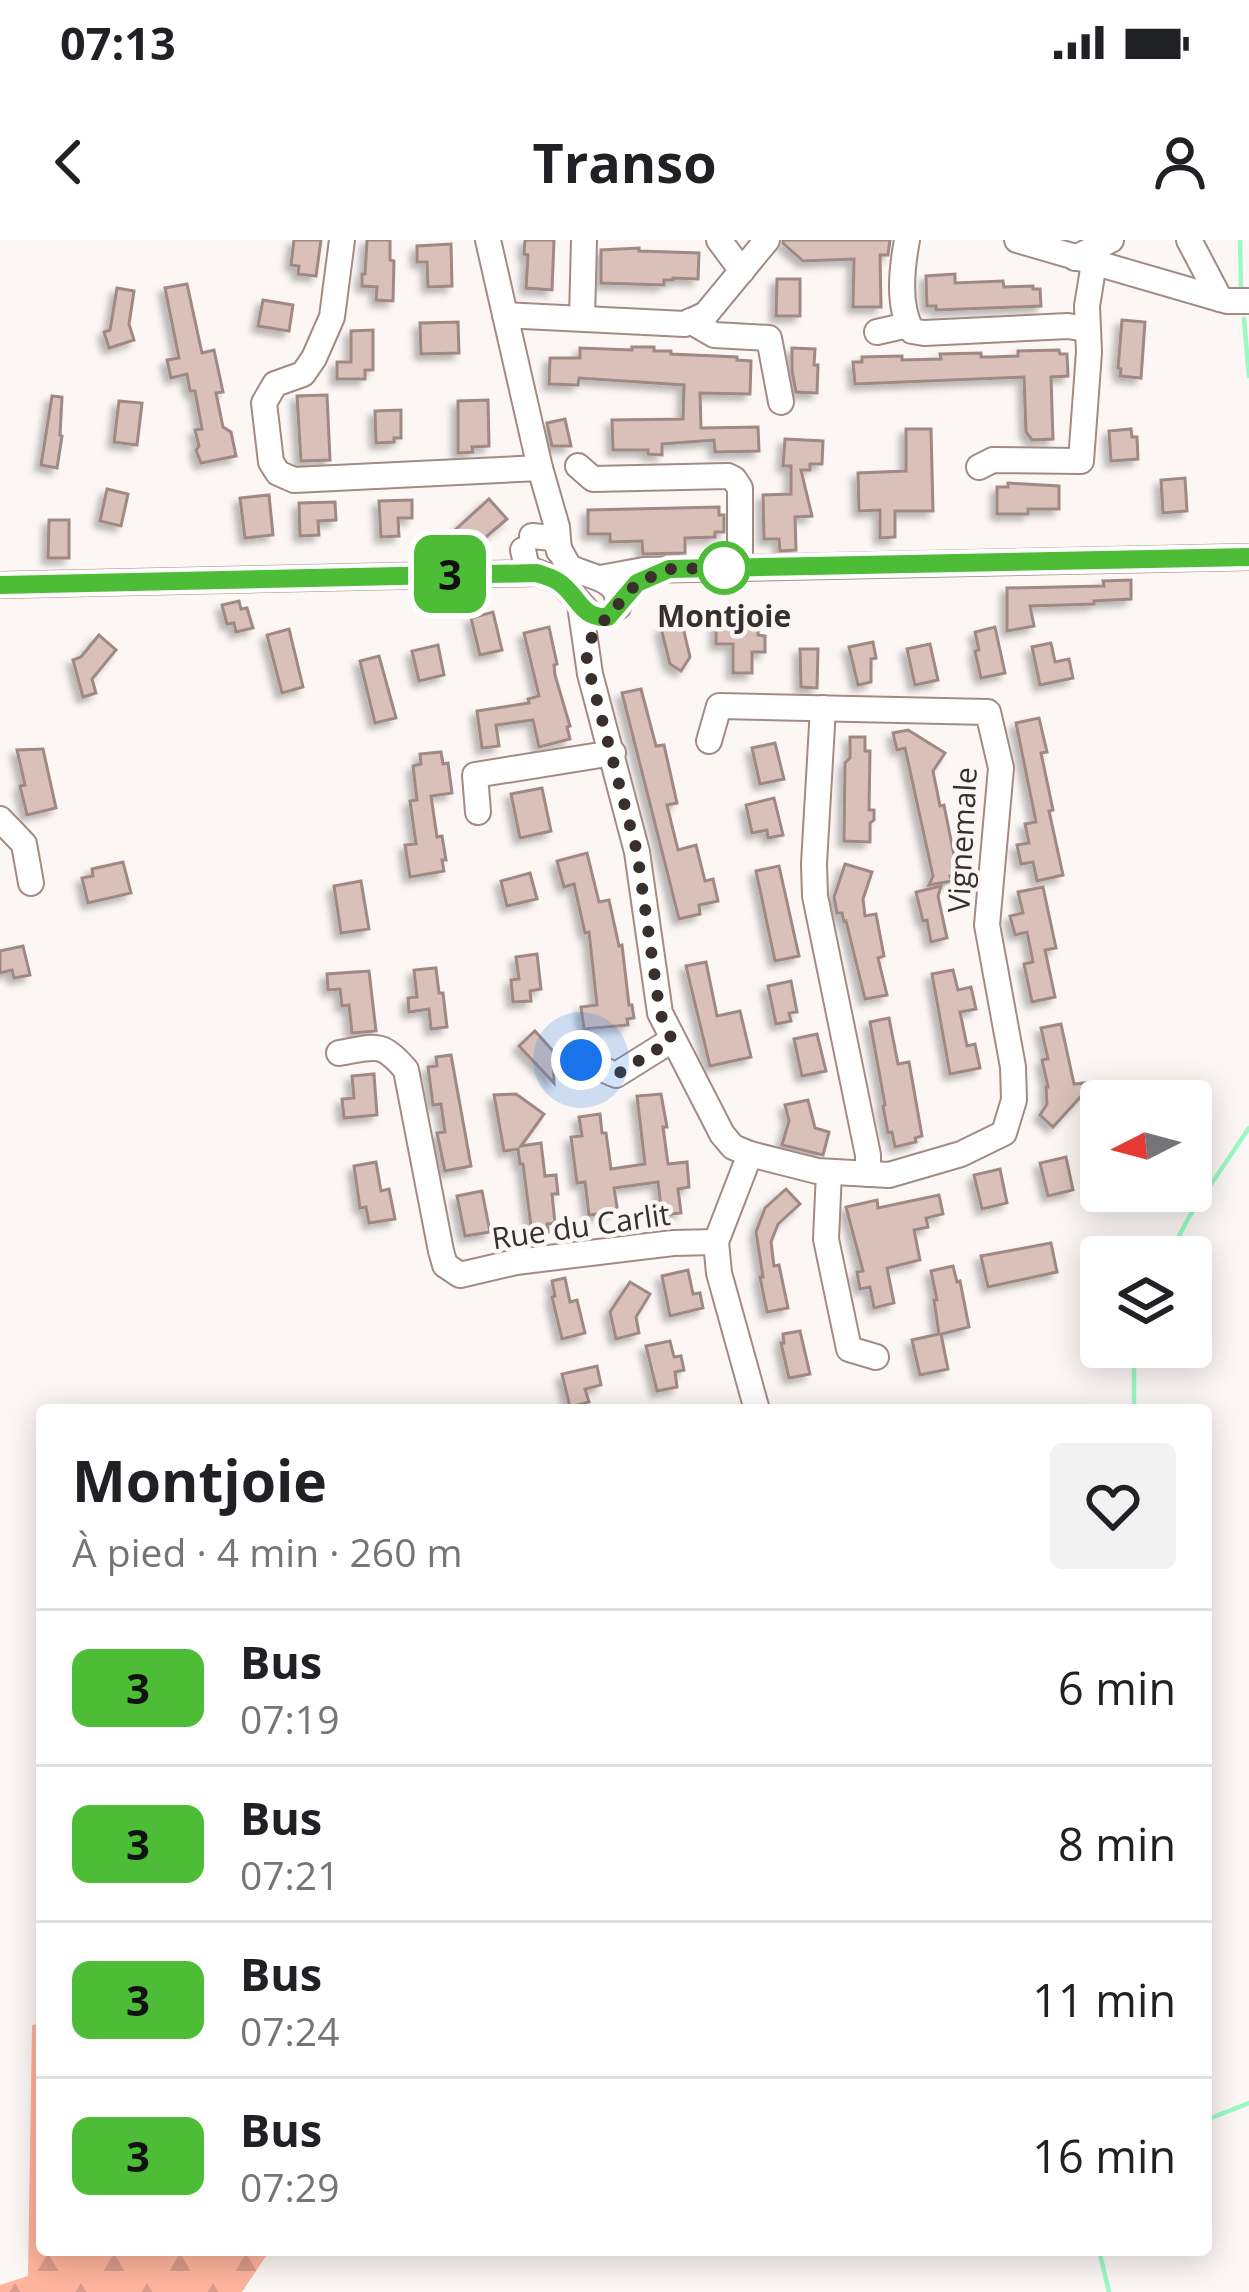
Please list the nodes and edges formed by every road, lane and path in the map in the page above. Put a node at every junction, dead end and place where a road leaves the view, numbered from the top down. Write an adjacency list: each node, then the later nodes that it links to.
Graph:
1 (342, 240): 23 (street)
2 (488, 240): 14 (street)
3 (584, 240): 15 (street)
4 (719, 240): 11 (street)
5 (767, 240): 11 (street)
6 (907, 240): 17 (street)
7 (1016, 240): 10 (street)
8 (1111, 240): 10 (street)
9 (1189, 240): 12 (street)
10 (1085, 261): 12 (street); 18 (street)
11 (742, 271): 16 (street)
12 (1220, 299): 13 (street)
13 (1249, 301)
14 (505, 314): 15 (street); 23 (street)
15 (581, 318): 16 (street)
16 (690, 321): 20 (street)
17 (908, 325): 18 (street); 19 (street)
18 (1086, 329): 22 (street)
19 (877, 332)
20 (781, 402)
21 (578, 466): 28 (street)
22 (980, 467)
23 (540, 468): 24 (street)
24 (548, 498): 25 (street); 26 (street)
25 (527, 543): 26 (street); 30 (street); 31 (street)
26 (559, 551): 32 (street)
27 (1249, 557): 28 (street)
28 (740, 568): 29 (street)
29 (669, 569): 32 (street); 35 (street)
30 (537, 573): 31 (street); 34 (street)
31 (484, 574): 33 (street)
32 (600, 578): 35 (street)
33 (0, 585)
34 (580, 605): 35 (street); 36 (street)
35 (613, 612): 36 (street)
36 (587, 646): 39 (street)
37 (823, 709): 38 (street, Vignemale); 48 (street); 48 (street, Vignemale)
38 (710, 741)
39 (613, 753): 40 (street); 43 (street)
40 (478, 812)
41 (0, 819): 42 (street)
42 (31, 883)
43 (672, 1040): 45 (street); 46 (street)
44 (338, 1053): 49 (street, Rue du Carlit)
45 (581, 1060)
46 (750, 1154): 47 (street, Vignemale); 49 (street)
47 (830, 1172): 48 (street, Vignemale); 50 (street)
48 (868, 1174)
49 (716, 1242): 51 (street)
50 (876, 1358)
51 (755, 1404)

